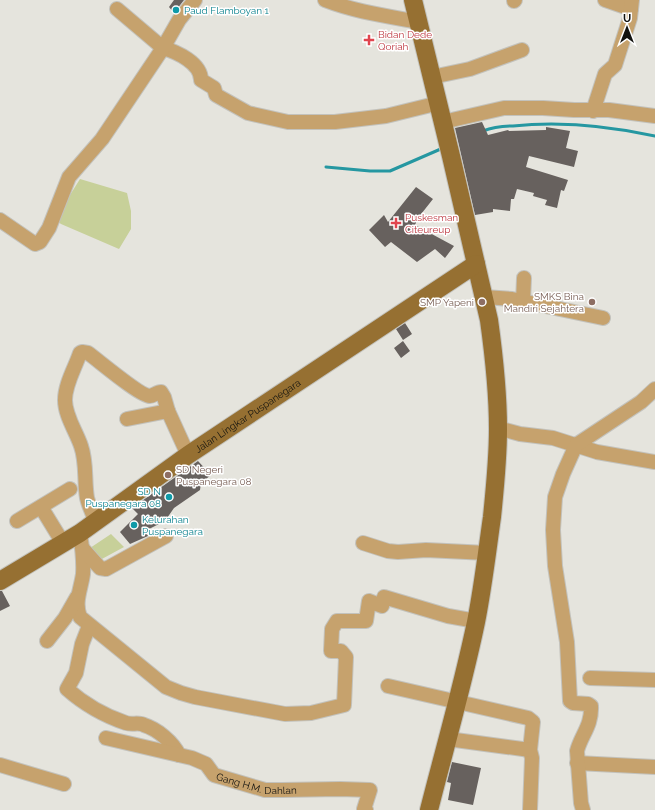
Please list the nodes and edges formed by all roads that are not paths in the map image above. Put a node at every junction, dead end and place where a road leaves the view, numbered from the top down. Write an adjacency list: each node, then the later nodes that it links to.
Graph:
1 (195, 0): 8 (street)
2 (325, 0): 7 (street)
3 (413, 0): 7 (main road)
4 (605, 0): 5 (street)
5 (632, 5): 12 (street)
6 (117, 9): 8 (street)
7 (419, 22): 10 (main road)
8 (163, 48): 11 (street); 15 (street)
9 (522, 50): 10 (street)
10 (432, 77): 11 (main road)
11 (439, 103): 14 (main road)
12 (593, 111): 13 (street); 14 (street)
13 (655, 116)
14 (444, 126): 16 (main road)
15 (0, 220)
16 (476, 264): 18 (main road); 26 (main road, Jalan Lingkar Puspanegara)
17 (524, 278): 19 (street)
18 (484, 297): 19 (street); 24 (main road)
19 (523, 302): 20 (street)
20 (603, 318)
21 (655, 389): 25 (street)
22 (168, 411): 23 (street); 26 (street); 31 (street)
23 (126, 419)
24 (498, 428): 25 (street); 36 (main road)
25 (576, 445): 27 (street); 50 (street)
26 (188, 455): 31 (main road, Jalan Lingkar Puspanegara)
27 (655, 462)
28 (70, 489): 29 (street)
29 (41, 507): 30 (street); 34 (street)
30 (17, 521)
31 (96, 521): 33 (main road, Jalan Lingkar Puspanegara)
32 (166, 536): 33 (street)
33 (81, 541): 34 (main road, Jalan Lingkar Puspanegara); 38 (street)
34 (63, 543): 37 (main road, Jalan Lingkar Puspanegara)
35 (363, 543): 36 (street)
36 (487, 553): 39 (main road)
37 (0, 581)
38 (78, 594): 40 (street); 41 (street)
39 (476, 621): 40 (street); 45 (main road)
40 (89, 626): 49 (street)
41 (47, 640)
42 (590, 678): 43 (street)
43 (655, 680)
44 (388, 686): 45 (street)
45 (457, 701): 47 (main road); 48 (street)
46 (106, 738): 49 (street, Gang H.M. Dahlan)
47 (448, 739): 48 (street); 55 (main road)
48 (530, 750): 56 (street)
49 (179, 754): 54 (street, Gang H.M. Dahlan)
50 (577, 763): 52 (street); 57 (street)
51 (0, 765): 53 (street)
52 (655, 767)
53 (64, 784)
54 (366, 810)
55 (429, 810)
56 (530, 810)
57 (583, 810)

